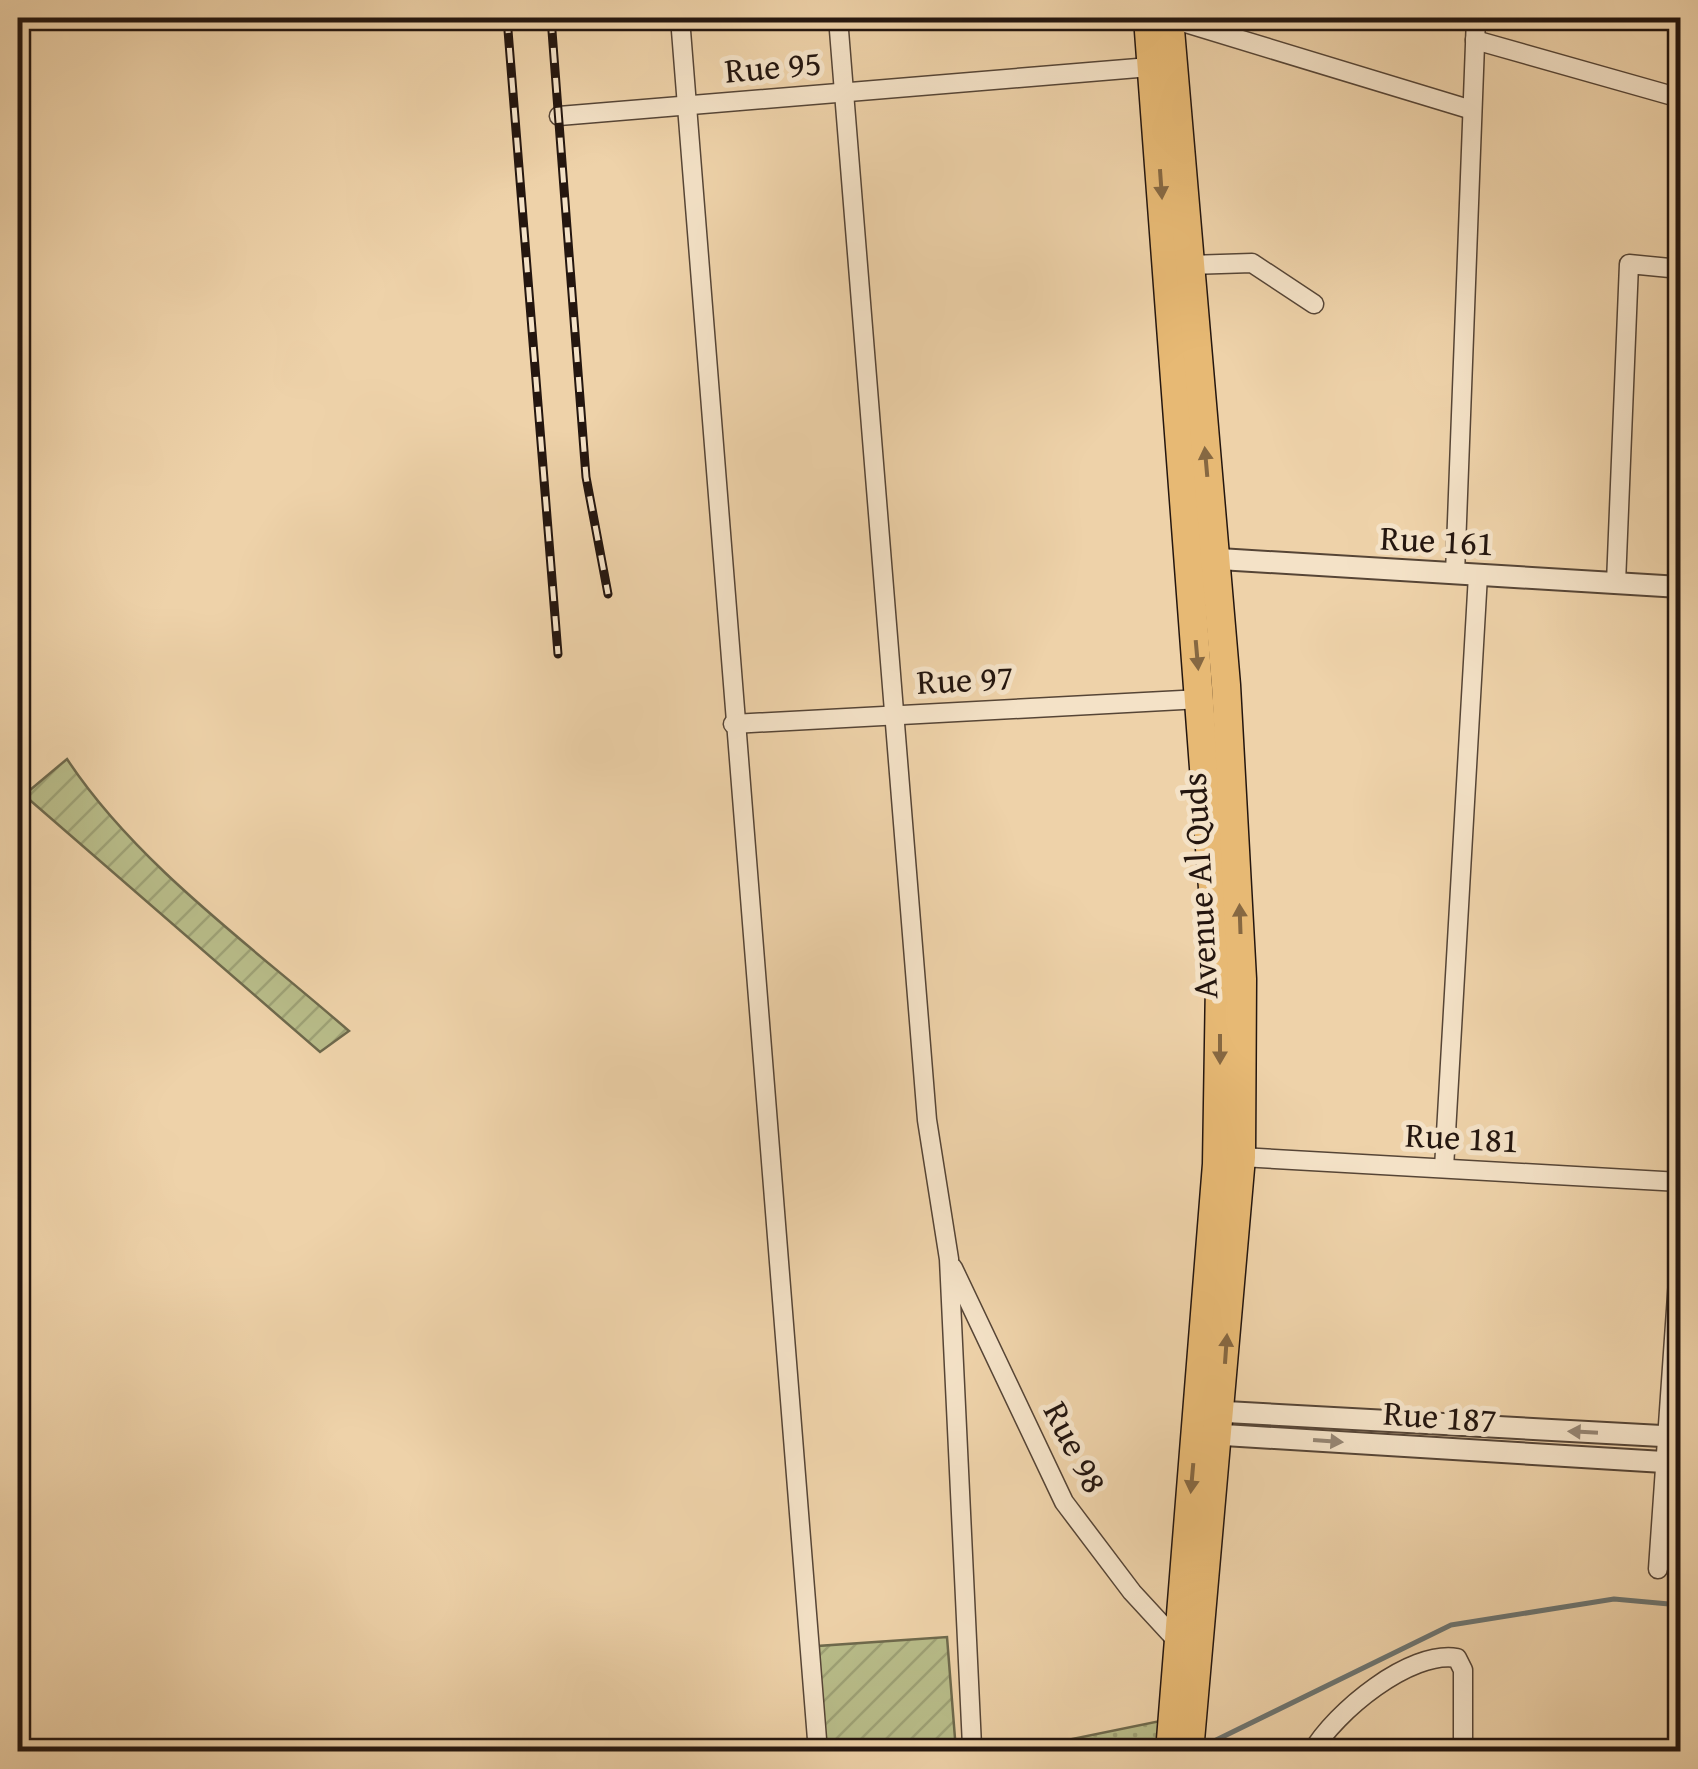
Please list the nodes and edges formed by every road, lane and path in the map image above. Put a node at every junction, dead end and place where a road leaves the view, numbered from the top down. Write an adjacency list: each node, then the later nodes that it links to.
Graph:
1 (680, 18): 10 (street)
2 (838, 18): 8 (street)
3 (1148, 18): 7 (main road, Avenue Al Quds)
4 (1169, 18): 7 (main road, Avenue Al Quds); 11 (street)
5 (1476, 18): 6 (street)
6 (1475, 40): 9 (street); 11 (street)
7 (1162, 66): 8 (street, Rue 95); 13 (main road, Avenue Al Quds); 16 (main road, Avenue Al Quds, one-way to 16)
8 (844, 92): 10 (street, Rue 95); 22 (street)
9 (1680, 98)
10 (686, 106): 12 (street, Rue 95); 23 (street)
11 (1472, 110): 17 (street)
12 (559, 116)
13 (1190, 265): 15 (street); 16 (main road, Avenue Al Quds, one-way to 13)
14 (1680, 270): 19 (street)
15 (1314, 304)
16 (1202, 558): 17 (street, Rue 161); 21 (main road, Avenue Al Quds, one-way to 21); 24 (main road, Avenue Al Quds, one-way to 16)
17 (1455, 574): 18 (street, Rue 161)
18 (1478, 575): 19 (street, Rue 161); 25 (street)
19 (1616, 583): 20 (street, Rue 161)
20 (1680, 587)
21 (1201, 699): 22 (street, Rue 97); 29 (main road, Avenue Al Quds, one-way to 29)
22 (897, 715): 23 (street, Rue 97); 28 (street)
23 (733, 724): 36 (street)
24 (1240, 1157): 25 (street, Rue 181); 29 (main road, Avenue Al Quds, one-way to 24)
25 (1444, 1168): 26 (street, Rue 181)
26 (1680, 1182)
27 (1680, 1252): 30 (street)
28 (948, 1259): 33 (street, Rue 98); 35 (street)
29 (1208, 1422): 30 (street, Rue 187, one-way to 29); 31 (street, Rue 187, one-way to 31); 33 (main road, Avenue Al Quds, one-way to 33); 34 (main road, Avenue Al Quds)
30 (1674, 1437): 31 (street)
31 (1673, 1463): 32 (street)
32 (1658, 1569)
33 (1179, 1643): 34 (main road, Avenue Al Quds)
34 (1181, 1739)
35 (972, 1746)
36 (818, 1752)
37 (1312, 1752): 38 (street)
38 (1463, 1752)

